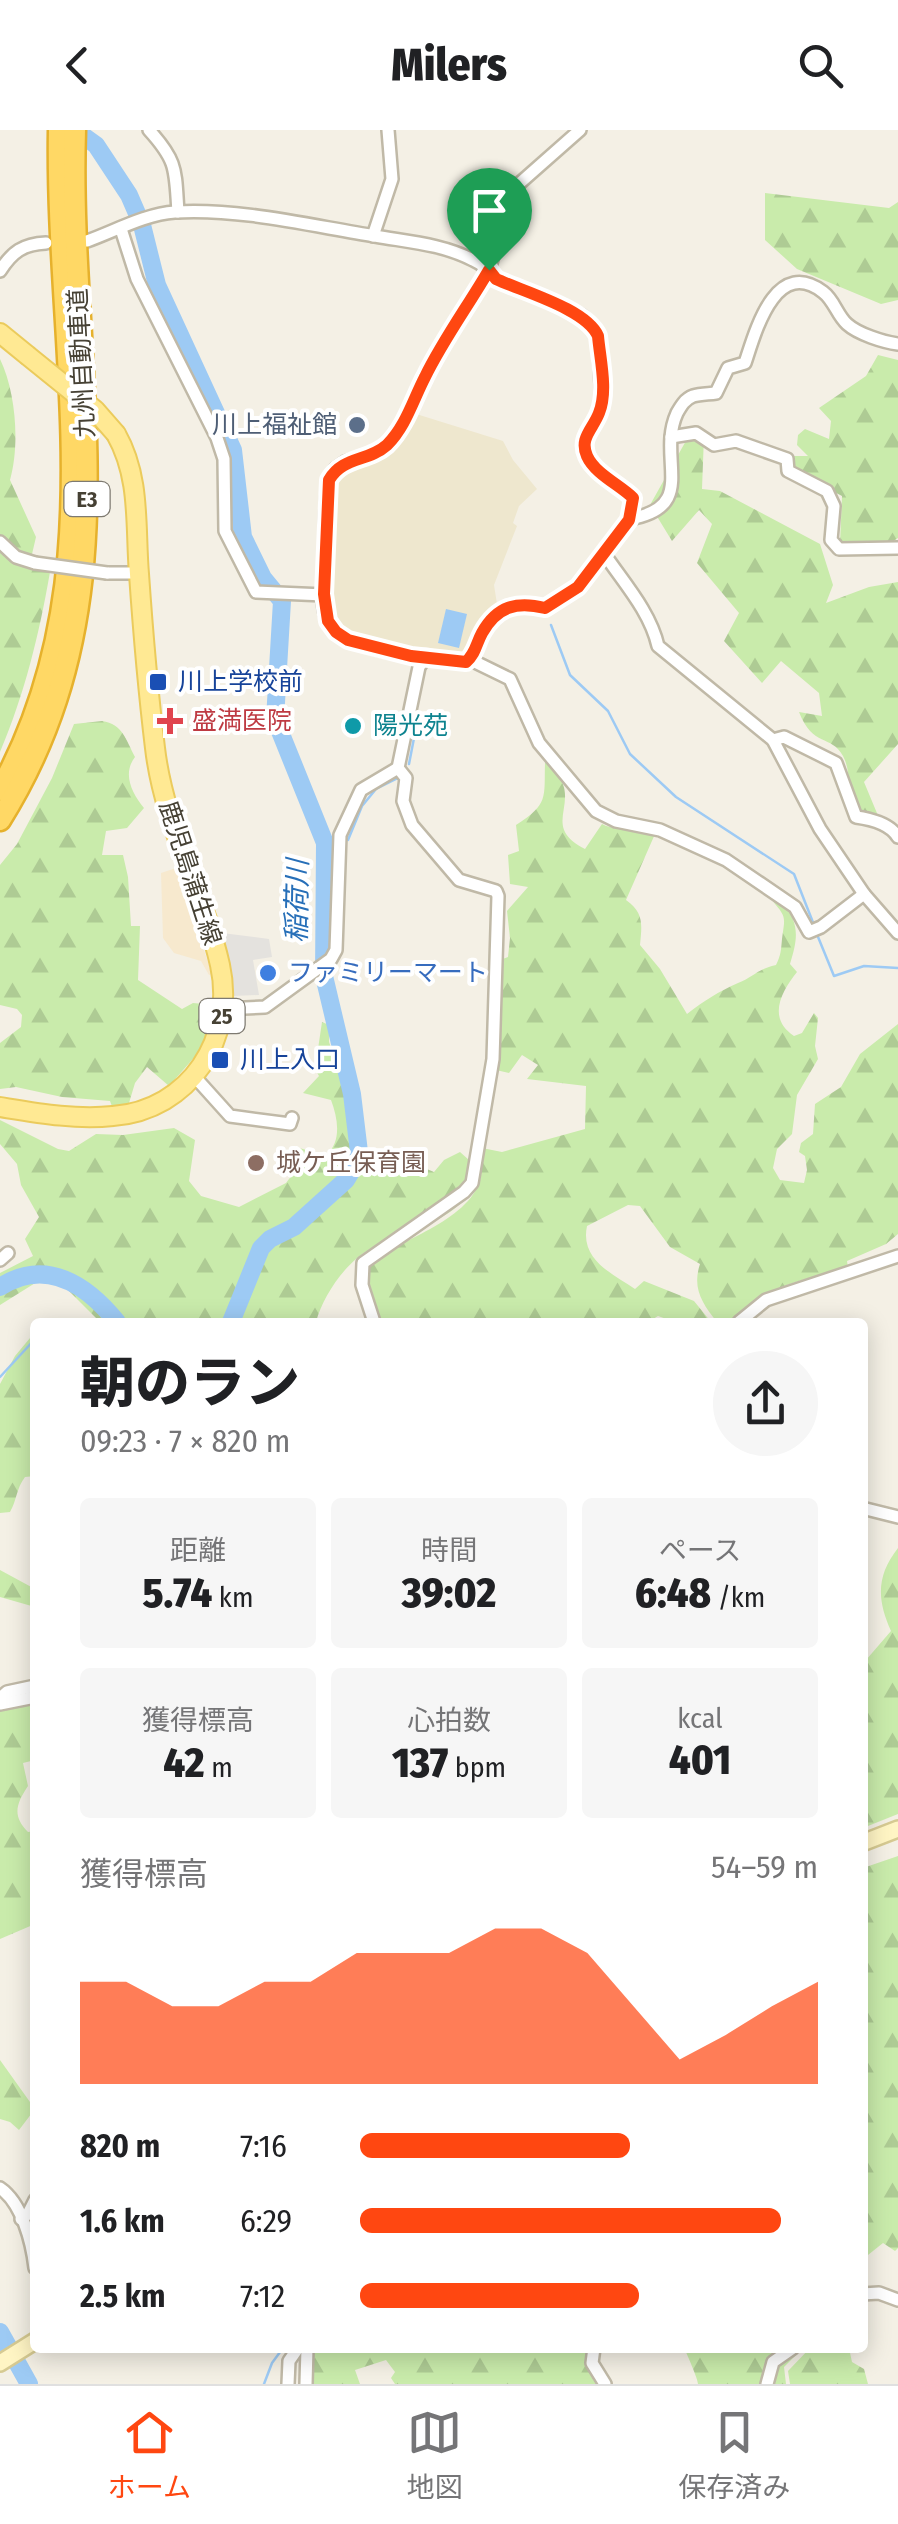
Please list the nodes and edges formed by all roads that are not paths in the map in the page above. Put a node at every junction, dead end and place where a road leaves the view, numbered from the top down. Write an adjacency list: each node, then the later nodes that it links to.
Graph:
1 (76, 130): 5 (highway, 九州自動車道 / E3)
2 (149, 130): 6 (street)
3 (388, 130): 8 (street)
4 (580, 130): 11 (street)
5 (64, 147): 26 (highway, 九州自動車道 / E3); 27 (highway, 九州自動車道 / E3)
6 (178, 212): 7 (street); 8 (street)
7 (126, 227): 9 (street); 21 (street)
8 (372, 236): 11 (street)
9 (87, 241)
10 (46, 243): 12 (street)
11 (489, 270): 16 (street); 21 (street)
12 (0, 271)
13 (0, 333): 20 (main road, 鹿児島蒲生線 / 25, bridge)
14 (898, 344): 15 (street)
15 (672, 437): 16 (street); 18 (street)
16 (629, 520): 19 (street)
17 (0, 542): 20 (street, bridge)
18 (898, 548)
19 (603, 552): 23 (street); 24 (street)
20 (138, 573): 31 (main road, 鹿児島蒲生線 / 25)
21 (324, 594): 22 (street)
22 (425, 658): 23 (street); 25 (street)
23 (471, 660): 29 (street)
24 (773, 740): 28 (street); 29 (street)
25 (398, 768): 31 (street); 36 (street)
26 (0, 790)
27 (0, 820)
28 (898, 837)
29 (864, 894): 30 (street)
30 (898, 934)
31 (223, 1009): 32 (main road, 鹿児島蒲生線 / 25)
32 (194, 1076): 33 (main road, 鹿児島蒲生線 / 25); 34 (street)
33 (0, 1107)
34 (292, 1118)
35 (898, 1256): 37 (street)
36 (373, 1318)
37 (743, 1318)
38 (868, 1510): 39 (street)
39 (898, 1517)
40 (30, 1687): 42 (street)
41 (30, 1698): 42 (street)
42 (0, 1701)
43 (898, 1829): 44 (main road)
44 (868, 1841)
45 (2, 2191): 47 (street)
46 (30, 2210): 47 (street)
47 (22, 2219): 48 (street)
48 (30, 2249)
49 (868, 2294): 50 (street)
50 (898, 2300)
51 (30, 2343): 56 (main road)
52 (295, 2353): 57 (street)
53 (307, 2353): 58 (street)
54 (593, 2353): 59 (street)
55 (786, 2353): 60 (street)
56 (0, 2363)
57 (288, 2384)
58 (306, 2384)
59 (605, 2384)
60 (767, 2384)

